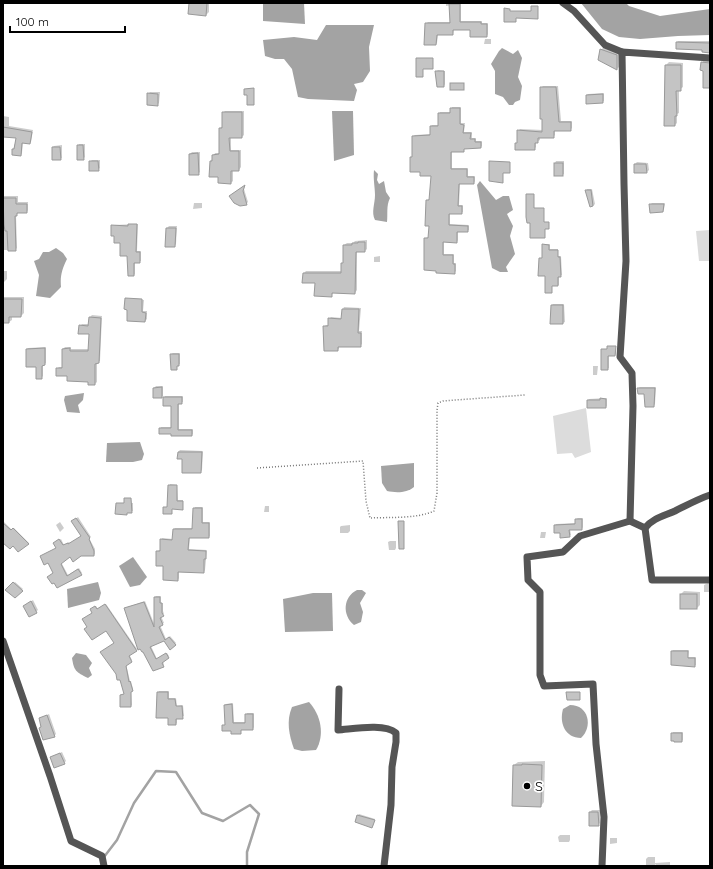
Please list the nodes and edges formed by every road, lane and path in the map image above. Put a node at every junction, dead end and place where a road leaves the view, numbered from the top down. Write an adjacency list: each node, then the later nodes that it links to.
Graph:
1 (563, 3): 2 (street)
2 (622, 52): 3 (street); 7 (street)
3 (710, 58)
4 (525, 395): 5 (path)
5 (257, 468)
6 (710, 495): 8 (street)
7 (630, 521): 8 (street); 14 (street)
8 (646, 528): 9 (street)
9 (710, 580)
10 (3, 641): 12 (street)
11 (339, 689): 13 (street)
12 (104, 866)
13 (384, 866)
14 (602, 866)

